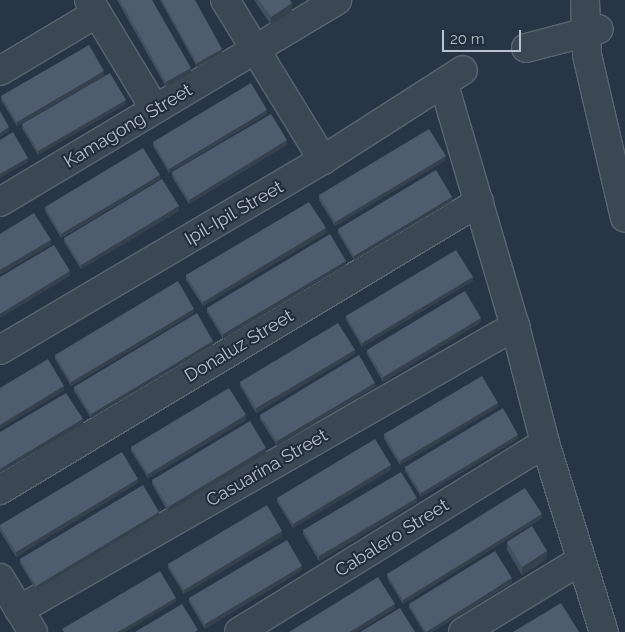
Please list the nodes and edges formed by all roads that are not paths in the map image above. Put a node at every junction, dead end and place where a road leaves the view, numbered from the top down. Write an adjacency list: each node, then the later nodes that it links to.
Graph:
1 (225, 0): 6 (street)
2 (337, 0): 6 (street, Kamagong Street)
3 (93, 6): 7 (street); 8 (street)
4 (589, 18): 5 (street); 9 (street); 13 (street)
5 (526, 48)
6 (255, 49): 8 (street, Kamagong Street); 10 (street)
7 (0, 70)
8 (155, 109): 11 (street, Kamagong Street)
9 (625, 139)
10 (323, 160): 12 (street, Ipil-Ipil Street); 15 (street, Ipil-Ipil Street)
11 (0, 202)
12 (479, 202): 14 (street); 17 (street, Donaluz Street)
13 (625, 218)
14 (515, 326): 16 (street); 20 (street, Casuarina Street)
15 (0, 350)
16 (545, 443): 18 (street); 21 (street, Cabalero Street)
17 (0, 490)
18 (580, 561): 22 (street); 23 (street)
19 (0, 578): 20 (street)
20 (26, 621)
21 (239, 632)
22 (463, 632)
23 (604, 632)

